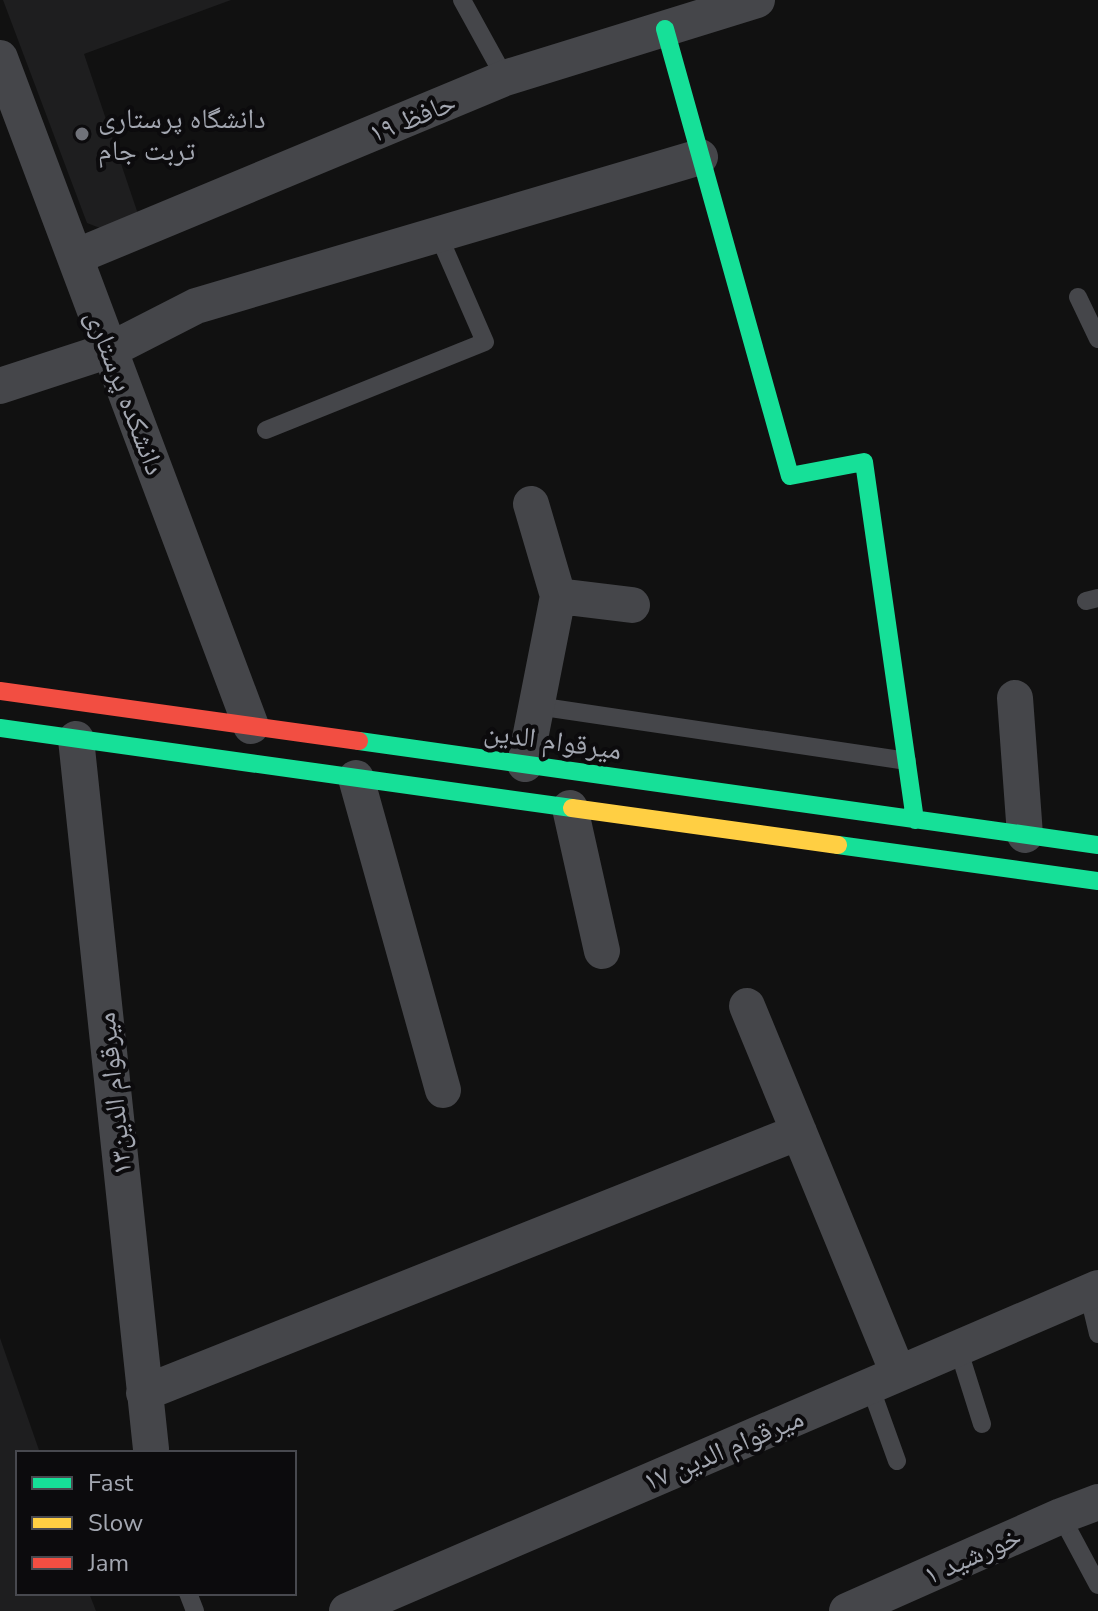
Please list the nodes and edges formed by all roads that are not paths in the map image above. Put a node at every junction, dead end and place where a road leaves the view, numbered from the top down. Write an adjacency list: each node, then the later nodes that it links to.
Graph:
1 (462, 0): 5 (lane)
2 (757, 0): 3 (street, حافظ ۱۹)
3 (665, 29): 5 (street, حافظ ۱۹); 6 (main road)
4 (0, 58): 8 (street, دانشکده پرستاری)
5 (505, 78): 8 (street, حافظ ۱۹)
6 (700, 157): 7 (street); 23 (main road)
7 (438, 234): 11 (street); 13 (lane)
8 (75, 257): 11 (street, دانشکده پرستاری)
9 (1078, 297): 10 (lane)
10 (1098, 339)
11 (110, 350): 12 (street); 20 (street, دانشکده پرستاری)
12 (0, 386)
13 (266, 430)
14 (531, 504): 15 (street)
15 (558, 596): 16 (street); 19 (street)
16 (632, 605)
17 (0, 691): 20 (main road, میرقوام الدین)
18 (1015, 698): 30 (street)
19 (537, 706): 23 (lane); 24 (street)
20 (251, 726): 24 (main road, میرقوام الدین)
21 (0, 728): 22 (main road)
22 (76, 739): 25 (main road); 43 (street, میرقوام الدین۱۳)
23 (907, 761): 28 (main road)
24 (525, 764): 27 (main road, میرقوام الدین)
25 (356, 778): 26 (main road); 37 (street)
26 (570, 808): 32 (main road); 35 (street)
27 (855, 811): 28 (main road, میرقوام الدین); 32 (main road)
28 (915, 820): 29 (main road, میرقوام الدین)
29 (944, 824): 30 (main road, میرقوام الدین); 33 (main road)
30 (1025, 835): 31 (main road, میرقوام الدین)
31 (1098, 845)
32 (849, 847): 33 (main road)
33 (937, 859): 34 (main road)
34 (1098, 881)
35 (602, 951)
36 (747, 1006): 38 (street)
37 (443, 1090)
38 (799, 1132): 42 (street); 43 (street)
39 (1093, 1290): 40 (lane); 41 (street, میرقوام الدین ۱۷)
40 (1098, 1334)
41 (958, 1348): 42 (street, میرقوام الدین ۱۷); 44 (lane)
42 (884, 1380): 46 (lane); 51 (street, میرقوام الدین ۱۷)
43 (144, 1393): 45 (street, میرقوام الدین۱۳)
44 (982, 1424)
45 (151, 1449)
46 (897, 1461)
47 (1098, 1502): 48 (street, خورشید ۱)
48 (1061, 1516): 49 (lane); 50 (street, خورشید ۱)
49 (1098, 1585)
50 (866, 1607)
51 (347, 1611)

